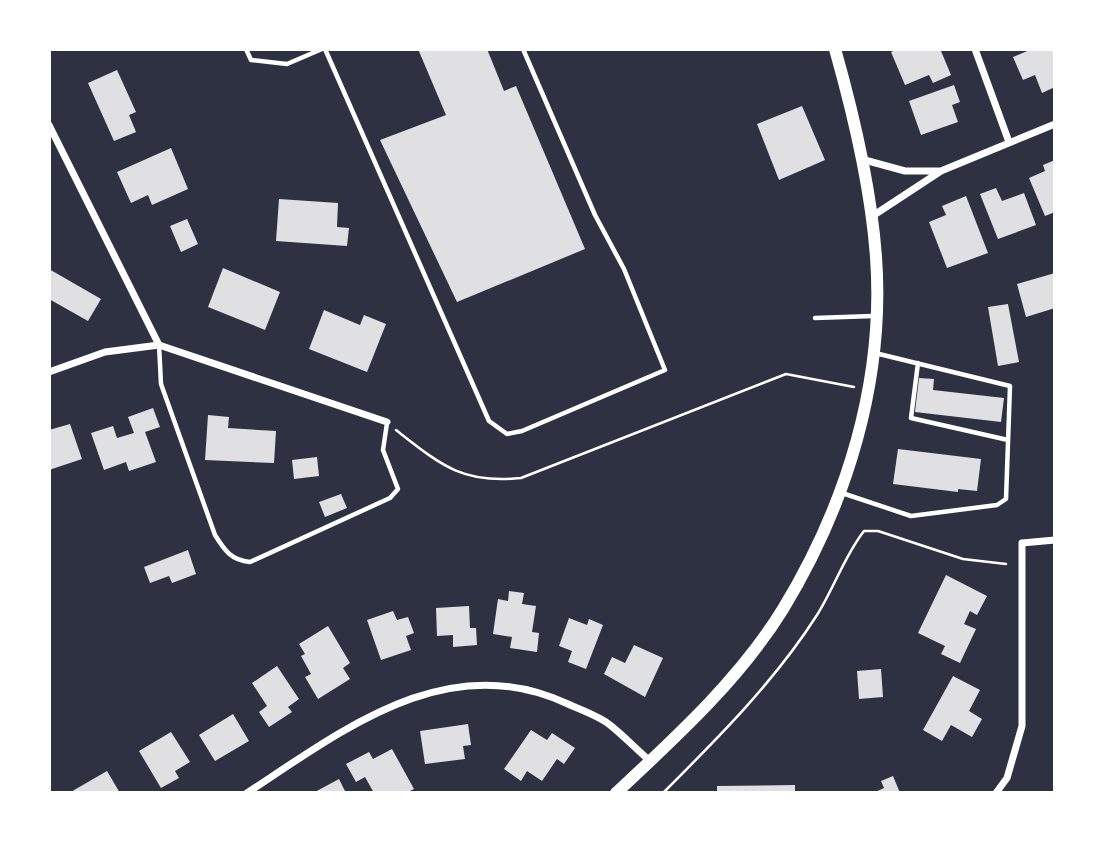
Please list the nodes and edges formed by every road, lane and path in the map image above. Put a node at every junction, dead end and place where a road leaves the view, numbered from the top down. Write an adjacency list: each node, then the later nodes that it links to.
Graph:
1 (246, 49): 2 (lane)
2 (324, 49): 3 (lane)
3 (523, 49)
4 (835, 49): 9 (main road)
5 (975, 49): 8 (street)
6 (1055, 124): 8 (street)
7 (49, 125): 14 (street)
8 (1009, 142): 10 (street)
9 (861, 159): 10 (street); 11 (main road)
10 (941, 171): 11 (street)
11 (871, 217): 12 (main road)
12 (876, 316): 13 (lane); 15 (main road)
13 (815, 318)
14 (159, 345): 17 (street); 19 (street); 19 (lane)
15 (873, 352): 16 (lane); 21 (main road)
16 (918, 363): 20 (lane); 20 (lane)
17 (49, 372)
18 (864, 389): 19 (path)
19 (387, 422)
20 (1008, 440): 21 (lane)
21 (841, 493): 24 (main road)
22 (1055, 540): 28 (street)
23 (1006, 564): 27 (path)
24 (650, 761): 25 (street); 26 (main road)
25 (247, 793)
26 (616, 793)
27 (663, 793)
28 (996, 793)

